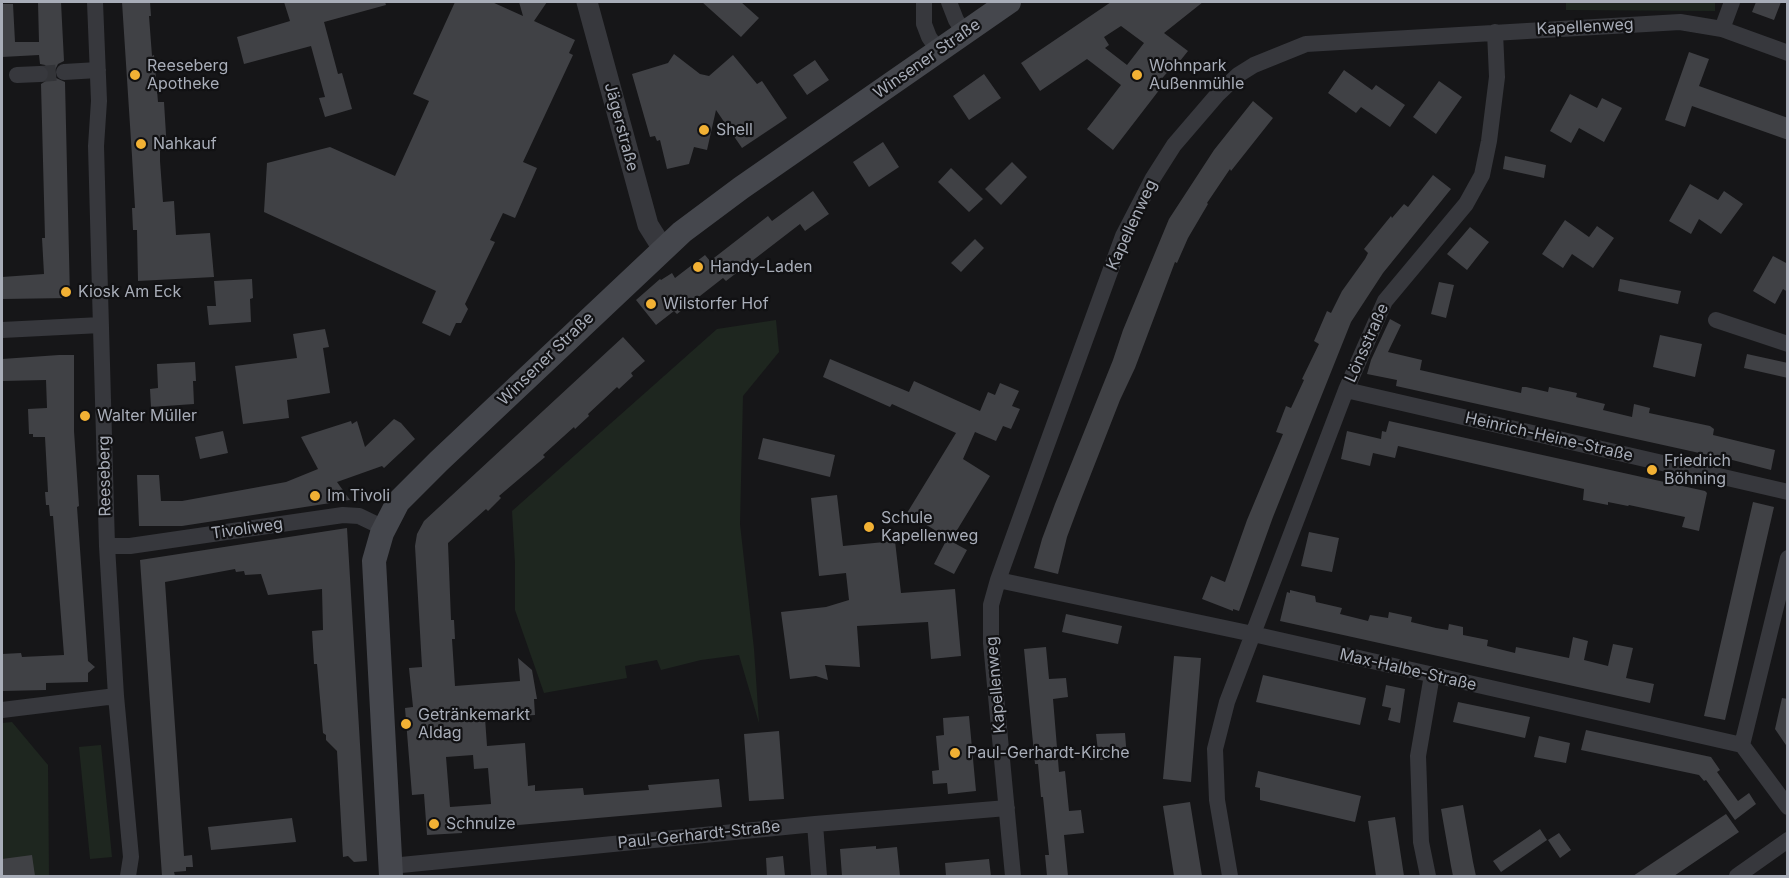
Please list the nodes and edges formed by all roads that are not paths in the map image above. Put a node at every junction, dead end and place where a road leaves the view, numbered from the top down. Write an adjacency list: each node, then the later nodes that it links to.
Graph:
1 (95, 2): 12 (street, Reeseberg)
2 (587, 2): 16 (street, Jägerstraße)
3 (924, 2): 10 (street)
4 (949, 2): 8 (street)
5 (1009, 2): 8 (main road, Winsener Straße)
6 (1732, 2): 7 (street)
7 (1722, 29): 9 (street, Kapellenweg); 11 (street, Kapellenweg)
8 (964, 32): 10 (main road, Winsener Straße)
9 (1496, 32): 21 (street, Lönsstraße); 26 (street, Kapellenweg)
10 (939, 50): 16 (main road, Winsener Straße)
11 (1788, 53)
12 (98, 70): 13 (street); 18 (street, Reeseberg)
13 (64, 72)
14 (40, 74): 15 (street)
15 (17, 75)
16 (663, 249): 23 (main road, Winsener Straße)
17 (1716, 320): 20 (street)
18 (101, 325): 19 (street); 24 (street, Reeseberg)
19 (2, 330)
20 (1788, 344)
21 (1346, 390): 22 (street, Heinrich-Heine-Straße); 27 (street, Lönsstraße)
22 (1788, 492)
23 (384, 528): 24 (street, Tivoliweg); 36 (main road, Winsener Straße)
24 (106, 546): 29 (street, Reeseberg)
25 (1788, 558): 31 (street)
26 (998, 580): 27 (street, Max-Halbe-Straße); 33 (street, Kapellenweg)
27 (1253, 634): 28 (street, Max-Halbe-Straße); 40 (street, Lönsstraße)
28 (1432, 675): 31 (street, Max-Halbe-Straße); 41 (street)
29 (116, 696): 30 (street); 37 (street, Reeseberg)
30 (2, 710)
31 (1742, 745): 32 (street)
32 (1788, 807)
33 (1007, 808): 34 (street, Paul-Gerhardt-Straße); 39 (street, Kapellenweg)
34 (814, 824): 36 (street, Paul-Gerhardt-Straße); 38 (street)
35 (1788, 840): 42 (street)
36 (391, 871)
37 (129, 876)
38 (819, 876)
39 (1013, 876)
40 (1230, 876)
41 (1428, 876)
42 (1737, 876)

